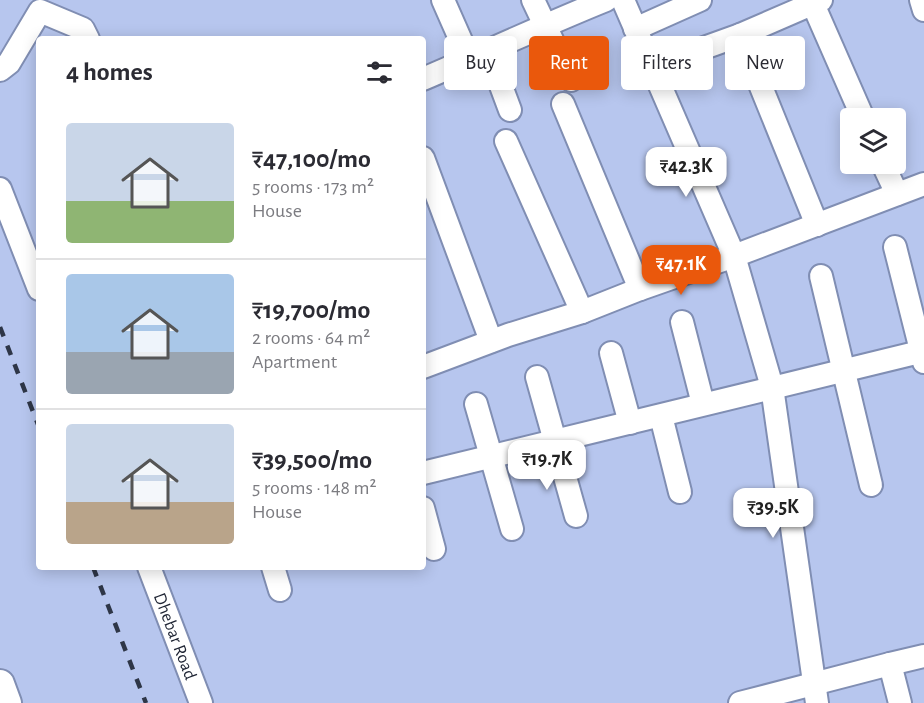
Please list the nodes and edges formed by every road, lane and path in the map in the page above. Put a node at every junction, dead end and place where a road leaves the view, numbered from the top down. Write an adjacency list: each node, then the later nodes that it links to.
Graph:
1 (443, 0): 14 (street)
2 (533, 0): 10 (street)
3 (606, 0): 10 (street)
4 (623, 0): 11 (street)
5 (700, 0): 11 (street)
6 (921, 0): 9 (street)
7 (817, 2): 12 (street); 25 (street)
8 (43, 6): 13 (street); 19 (street)
9 (924, 10)
10 (545, 25): 15 (street); 17 (street)
11 (635, 29): 16 (street)
12 (740, 35): 18 (street); 33 (street)
13 (86, 36)
14 (467, 36)
15 (550, 36)
16 (638, 36)
17 (517, 38)
18 (713, 45)
19 (0, 70)
20 (444, 70): 21 (street)
21 (426, 78)
22 (499, 90): 26 (street)
23 (661, 90): 36 (street)
24 (562, 104): 39 (street)
25 (859, 108)
26 (510, 110)
27 (506, 141): 40 (street)
28 (426, 166): 42 (street)
29 (888, 174): 32 (street)
30 (924, 184): 32 (street)
31 (0, 189): 35 (street)
32 (897, 194): 33 (street)
33 (817, 225): 36 (street)
34 (895, 247): 44 (street)
35 (33, 255): 37 (street)
36 (734, 256): 39 (street); 48 (street)
37 (36, 272)
38 (821, 276): 46 (street)
39 (640, 289): 40 (street)
40 (582, 312): 42 (street)
41 (682, 322): 50 (street)
42 (491, 341): 45 (street)
43 (611, 353): 52 (street)
44 (923, 355): 46 (street)
45 (426, 366)
46 (844, 370): 48 (street); 56 (street)
47 (537, 377): 53 (street)
48 (772, 387): 50 (street); 68 (street)
49 (476, 404): 54 (street)
50 (703, 404): 51 (street)
51 (661, 416): 52 (street); 57 (street)
52 (630, 423): 53 (street)
53 (554, 441): 54 (street); 58 (street)
54 (491, 457): 55 (street); 60 (street)
55 (426, 472)
56 (871, 485)
57 (680, 492)
58 (576, 516)
59 (426, 519): 61 (street)
60 (512, 529)
61 (434, 549)
62 (150, 570): 70 (street, Dhebar Road)
63 (274, 570): 64 (street)
64 (280, 590)
65 (924, 656): 66 (street)
66 (890, 663): 68 (street); 72 (street)
67 (0, 684): 69 (main road)
68 (816, 694): 71 (street)
69 (7, 703)
70 (201, 703)
71 (740, 703)
72 (900, 703)

